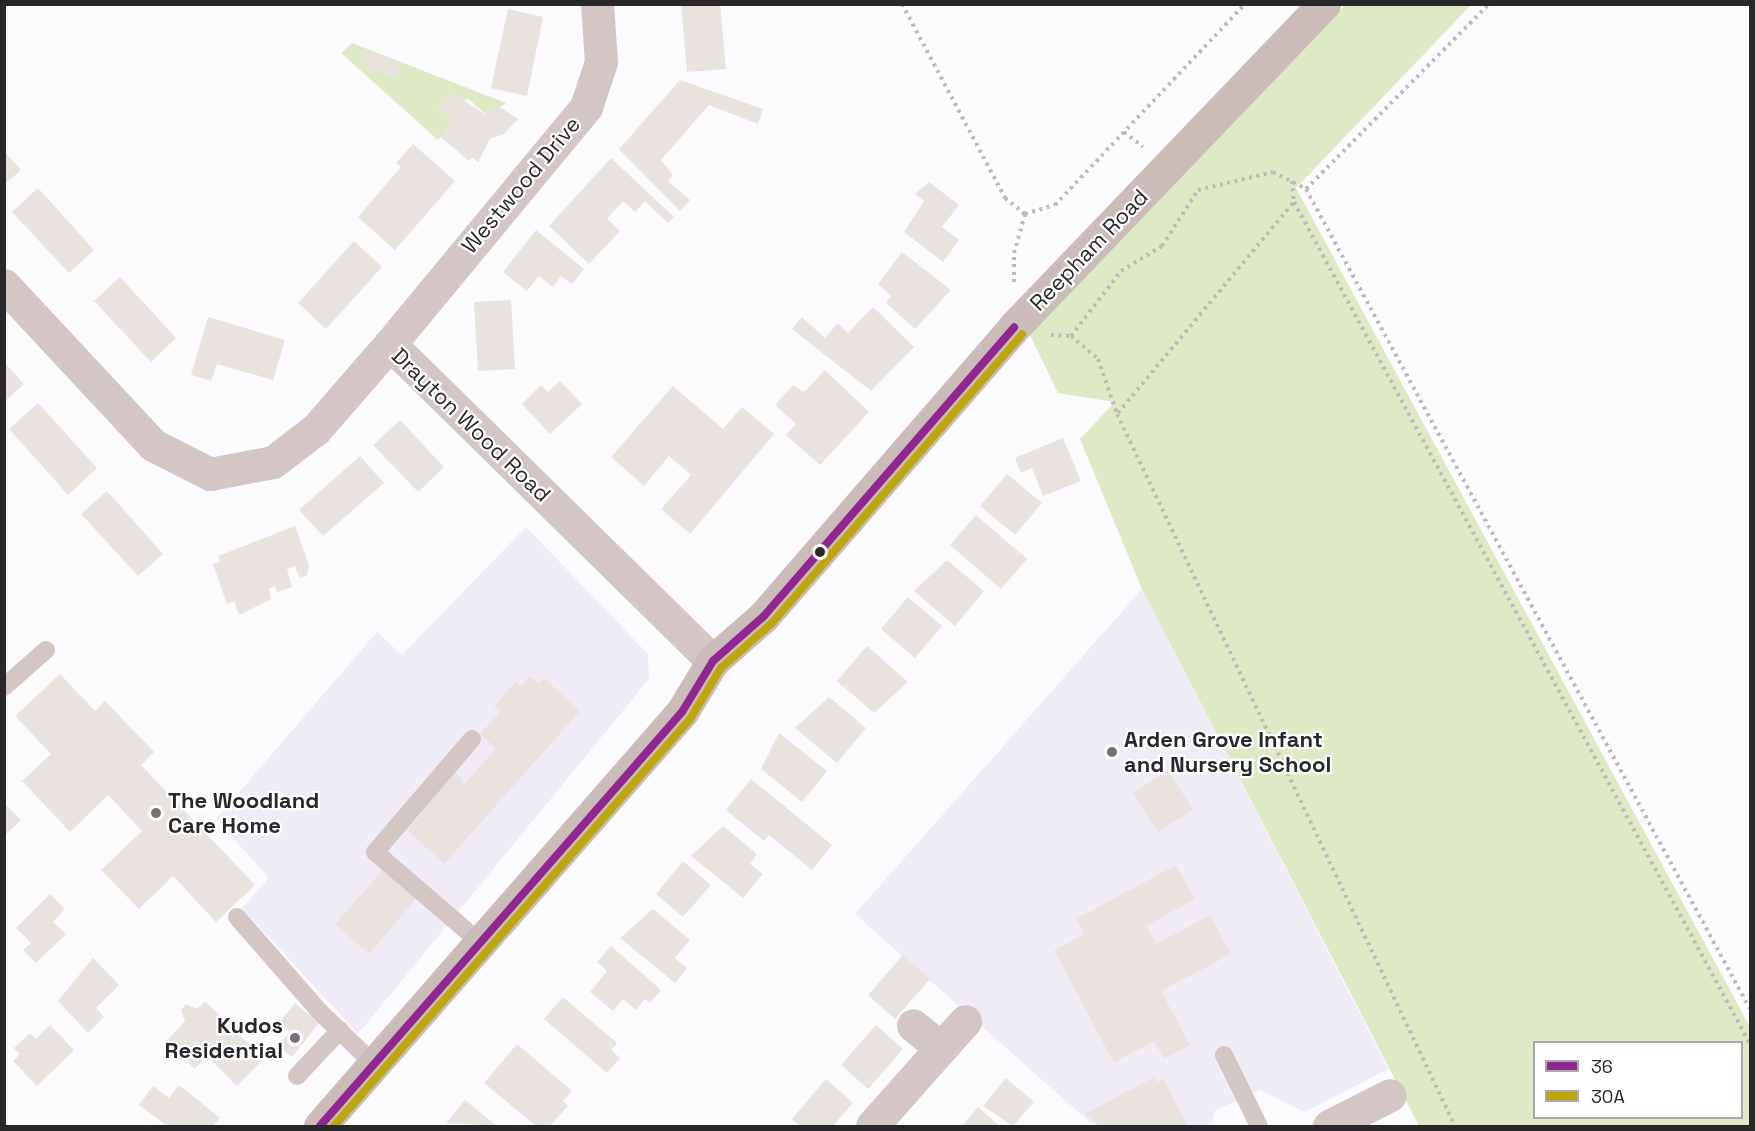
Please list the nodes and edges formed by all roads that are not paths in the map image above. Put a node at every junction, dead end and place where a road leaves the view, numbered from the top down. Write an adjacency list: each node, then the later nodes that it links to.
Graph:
1 (597, 4): 4 (street, Westwood Drive)
2 (1324, 4): 6 (street, Reepham Road)
3 (4, 285): 4 (street, Drayton Wood Road)
4 (390, 344): 6 (street, Drayton Wood Road)
5 (46, 650): 7 (lane)
6 (713, 661): 10 (street, Reepham Road)
7 (4, 687)
8 (472, 739): 10 (lane)
9 (237, 917): 13 (lane)
10 (483, 945): 16 (street, Reepham Road)
11 (965, 1021): 14 (street)
12 (914, 1025): 14 (street)
13 (340, 1030): 16 (lane); 17 (lane)
14 (941, 1048): 21 (street)
15 (1224, 1055): 22 (lane)
16 (378, 1066): 20 (street, Reepham Road)
17 (297, 1076)
18 (1390, 1095): 19 (street)
19 (1346, 1123)
20 (320, 1126)
21 (872, 1126)
22 (1259, 1126)

